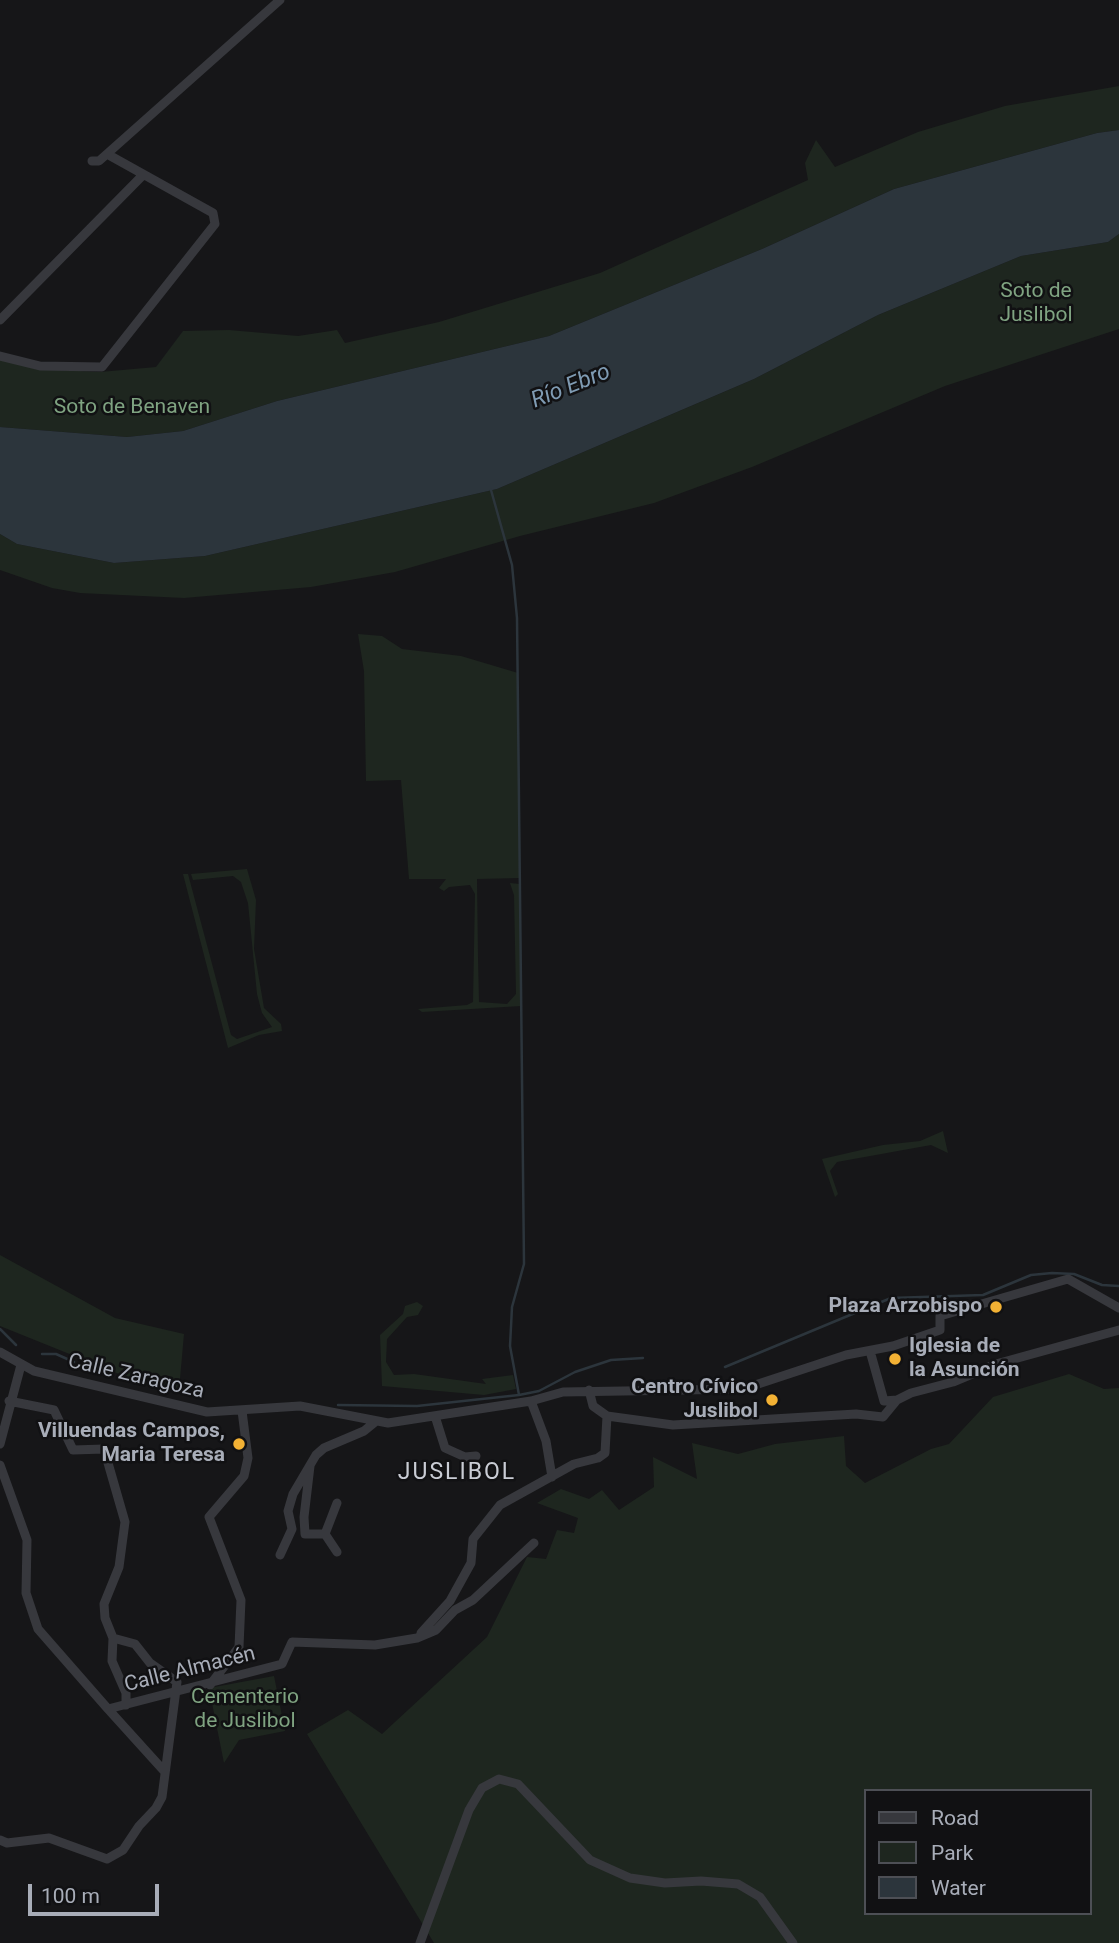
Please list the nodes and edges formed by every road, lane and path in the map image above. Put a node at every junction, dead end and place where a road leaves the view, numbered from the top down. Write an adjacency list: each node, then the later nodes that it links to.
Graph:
1 (280, 0): 2 (street)
2 (107, 154): 3 (street); 4 (street)
3 (92, 162)
4 (142, 176): 5 (street); 6 (street)
5 (0, 320)
6 (0, 356)
7 (1119, 1308): 9 (street, Calle Zaragoza)
8 (1119, 1329): 13 (street)
9 (870, 1351): 12 (street, Calle Zaragoza); 13 (street)
10 (0, 1352): 11 (street, Calle Zaragoza)
11 (20, 1365): 14 (street); 16 (street, Calle Zaragoza)
12 (589, 1390): 15 (street, Calle Zaragoza); 18 (street)
13 (897, 1400): 18 (street)
14 (9, 1401): 20 (street); 32 (street)
15 (531, 1401): 17 (street, Calle Zaragoza); 24 (street)
16 (242, 1411): 19 (street, Calle Zaragoza); 34 (street)
17 (435, 1416): 19 (street, Calle Zaragoza); 21 (street)
18 (607, 1416): 24 (street)
19 (375, 1422): 22 (street)
20 (0, 1444)
21 (476, 1456)
22 (310, 1463): 28 (street); 31 (street)
23 (0, 1465): 27 (street, Calle Almacén)
24 (552, 1477): 33 (street)
25 (0, 1498): 27 (street)
26 (337, 1503): 28 (street)
27 (14, 1504): 37 (street, Calle Almacén)
28 (325, 1534): 30 (street)
29 (534, 1543): 33 (street)
30 (337, 1552)
31 (280, 1555)
32 (113, 1638): 35 (street); 36 (street)
33 (417, 1638): 34 (street, Calle Almacén)
34 (210, 1685): 35 (street, Calle Almacén)
35 (177, 1693): 36 (street, Calle Almacén); 38 (street)
36 (126, 1705): 37 (street, Calle Almacén)
37 (108, 1709): 38 (street)
38 (165, 1772): 39 (street)
39 (0, 1840)
40 (420, 1943): 41 (street)
41 (793, 1943)

